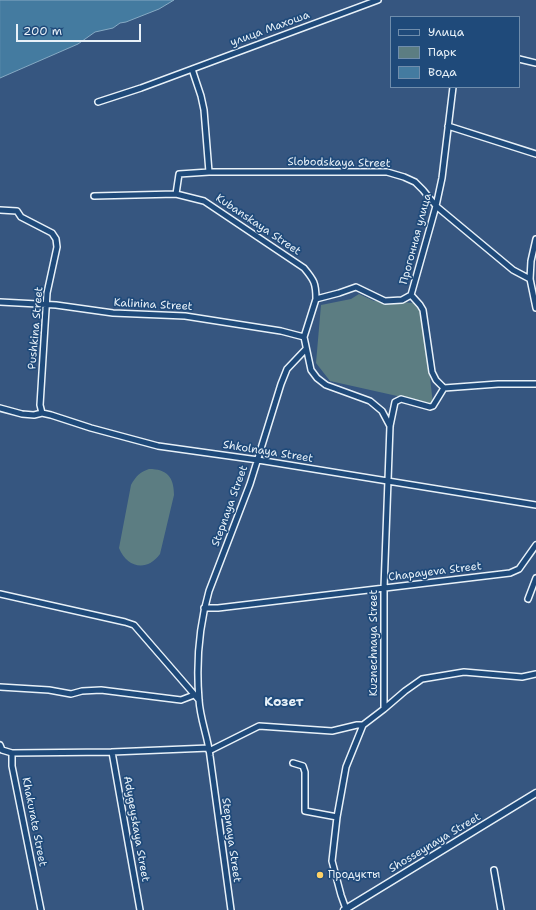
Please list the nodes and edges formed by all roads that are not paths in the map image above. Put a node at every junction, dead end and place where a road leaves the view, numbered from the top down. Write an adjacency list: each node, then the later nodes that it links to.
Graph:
1 (378, 0): 4 (street, улица Махоша)
2 (520, 59): 3 (street)
3 (536, 63)
4 (192, 69): 6 (street, улица Махоша); 9 (street)
5 (453, 88): 7 (street, Прогонная улица)
6 (98, 102)
7 (448, 126): 8 (street); 12 (street, Прогонная улица)
8 (536, 154)
9 (209, 172): 10 (street, Slobodskaya Street); 12 (street, Slobodskaya Street)
10 (176, 194): 11 (street, Kubanskaya Street); 17 (street, Kubanskaya Street)
11 (94, 196)
12 (436, 206): 15 (street, Slobodskaya Street); 16 (street, Прогонная улица)
13 (0, 210): 19 (street, Pushkina Street)
14 (536, 239): 15 (street)
15 (530, 279): 20 (street)
16 (411, 295): 17 (street); 24 (street, Прогонная улица)
17 (316, 299): 21 (street)
18 (0, 302): 19 (street, Kalinina Street)
19 (47, 304): 21 (street, Kalinina Street); 26 (street, Pushkina Street)
20 (536, 308)
21 (304, 337): 22 (street)
22 (306, 349): 27 (street); 28 (street, Stepnaya Street)
23 (536, 384): 24 (street)
24 (444, 388): 27 (street, Kuznechnaya Street)
25 (0, 408): 26 (street, Shkolnaya Street)
26 (42, 413): 28 (street, Shkolnaya Street)
27 (390, 426): 29 (street, Kuznechnaya Street)
28 (258, 460): 29 (street, Shkolnaya Street); 36 (street, Stepnaya Street)
29 (388, 481): 30 (street, Shkolnaya Street); 33 (street, Kuznechnaya Street)
30 (536, 505)
31 (536, 544): 33 (street, Chapayeva Street)
32 (536, 578): 35 (street)
33 (384, 588): 36 (street, Chapayeva Street); 41 (street, Kuznechnaya Street)
34 (0, 594): 39 (street)
35 (528, 599)
36 (204, 608): 40 (street, Stepnaya Street)
37 (536, 675): 41 (street)
38 (0, 687): 39 (street)
39 (194, 695): 40 (street)
40 (199, 701): 44 (street, Stepnaya Street)
41 (384, 709): 42 (street, Kuznechnaya Street)
42 (363, 725): 44 (street); 49 (street)
43 (1, 748): 46 (street)
44 (209, 749): 45 (street); 54 (street, Stepnaya Street)
45 (112, 752): 46 (street); 53 (street, Adygeyskaya Street)
46 (12, 753): 52 (street, Khakurate Street)
47 (294, 763): 49 (street)
48 (536, 793): 51 (street, Shosseynaya Street)
49 (337, 817): 51 (street)
50 (494, 870): 55 (street)
51 (345, 909)
52 (41, 910)
53 (140, 910)
54 (231, 910)
55 (501, 910)

